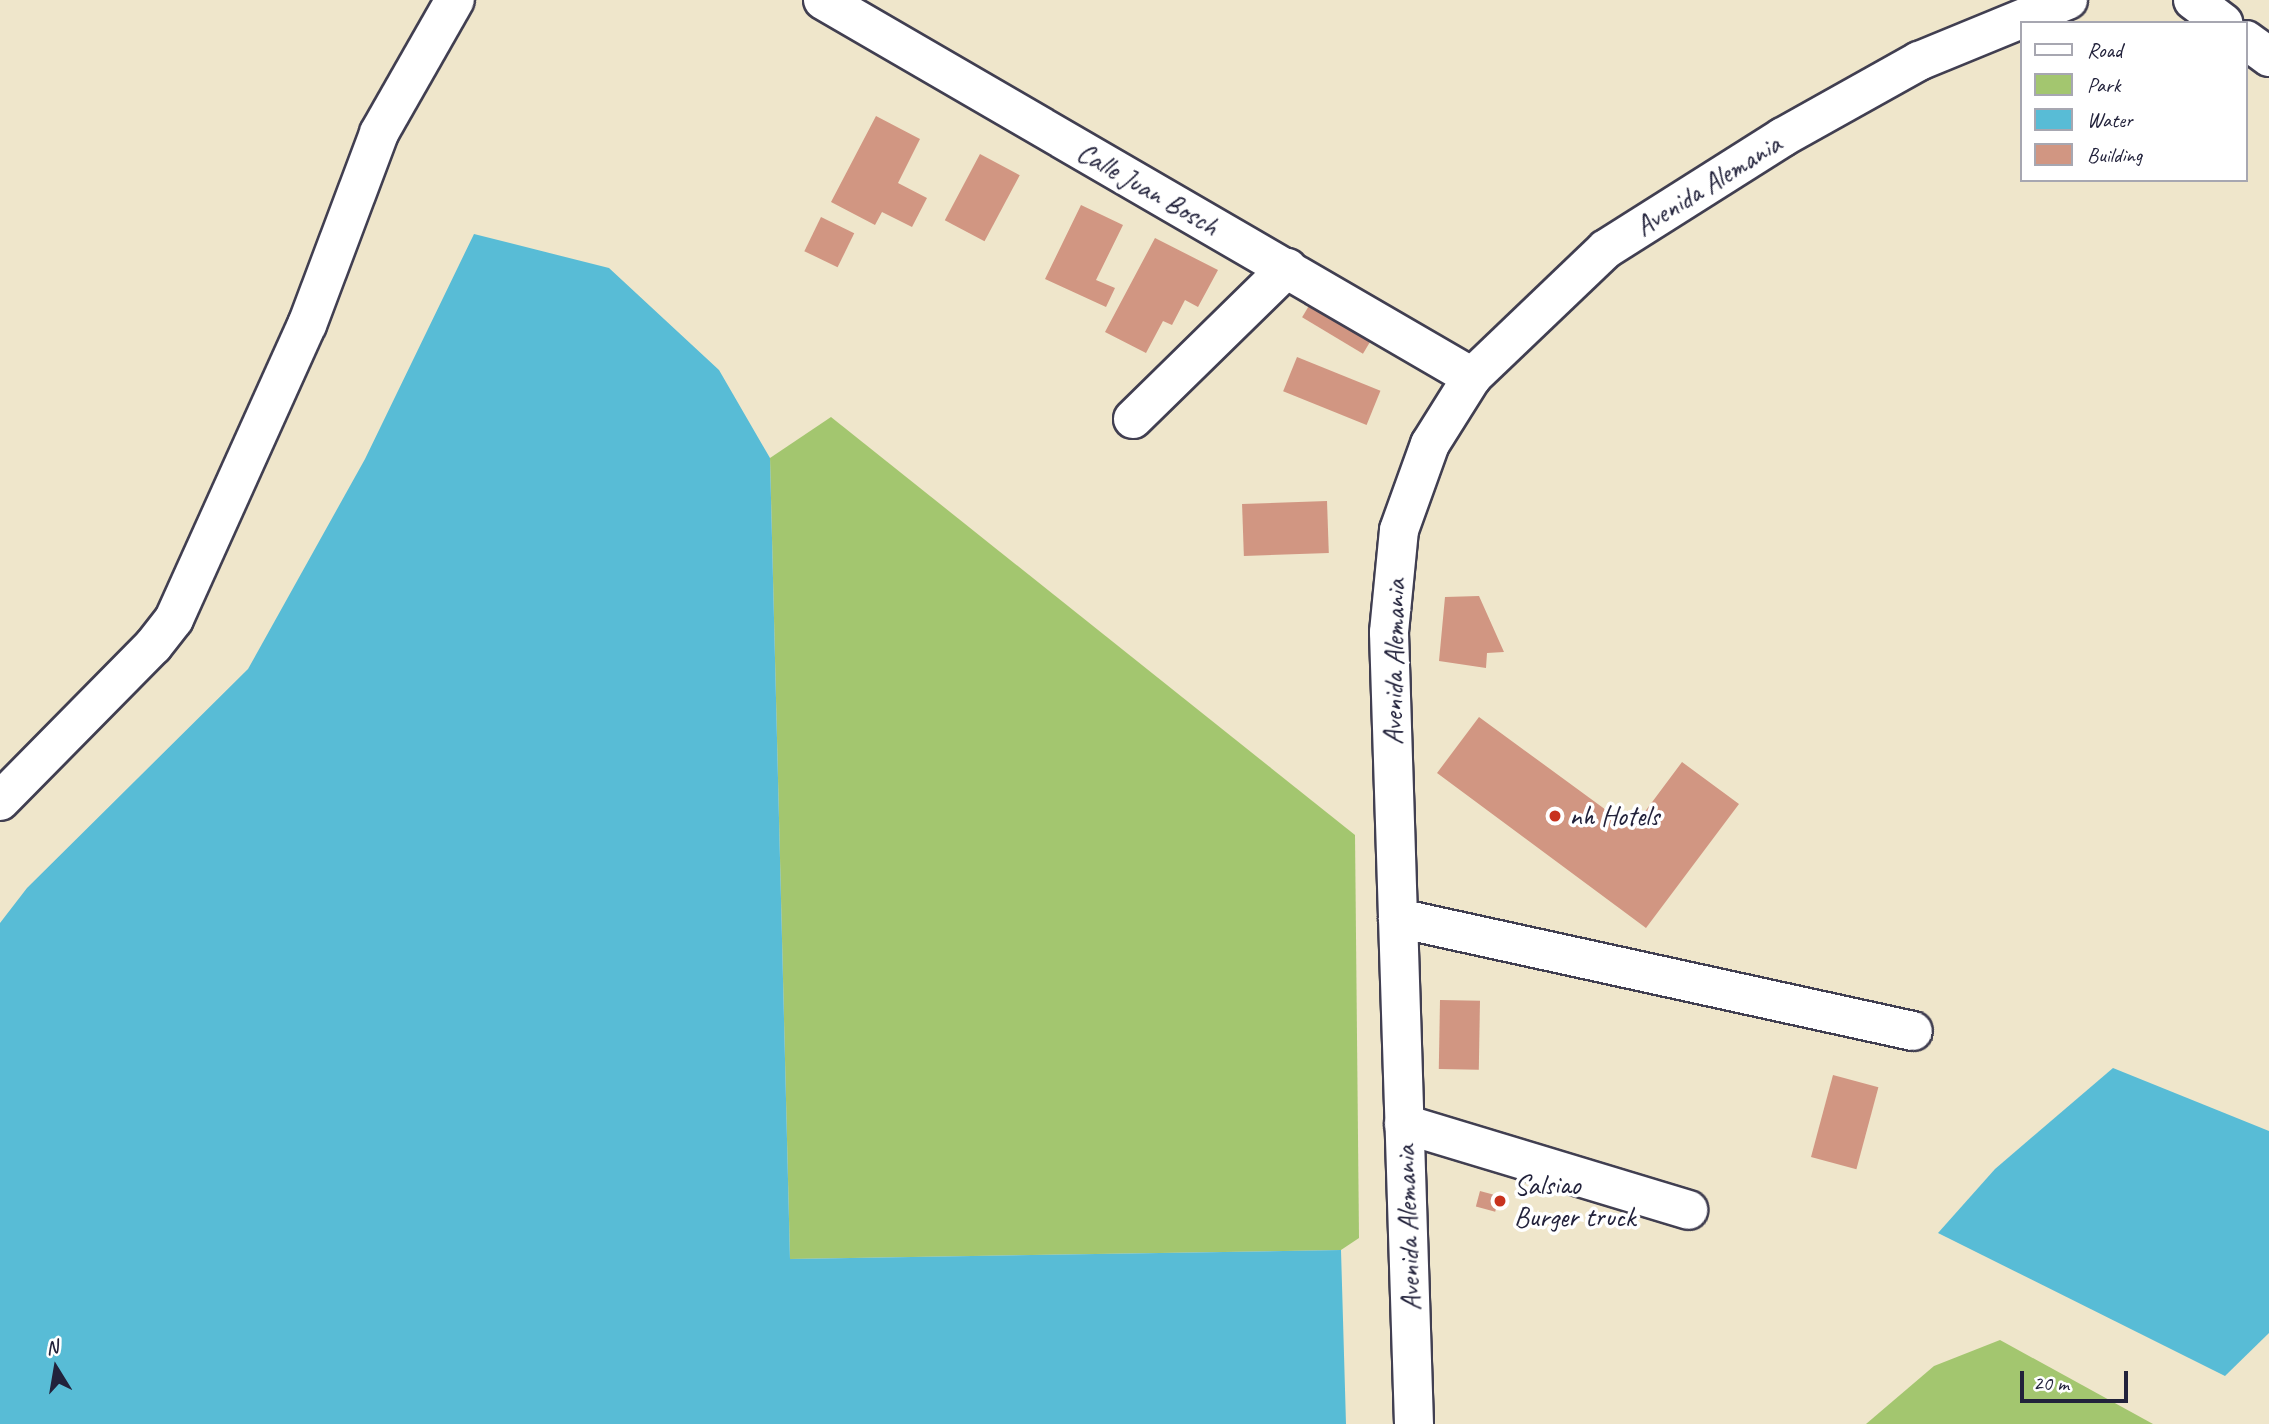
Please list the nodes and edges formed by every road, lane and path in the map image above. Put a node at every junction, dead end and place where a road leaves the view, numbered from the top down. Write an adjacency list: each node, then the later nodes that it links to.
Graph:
1 (455, 0): 12 (street)
2 (823, 0): 9 (street, Calle Juan Bosch)
3 (2068, 0): 5 (street, Avenida Alemania)
4 (2193, 0): 6 (street)
5 (2024, 6): 10 (street, Avenida Alemania)
6 (2220, 21)
7 (2248, 41): 8 (street)
8 (2269, 57)
9 (1287, 268): 10 (street, Calle Juan Bosch); 11 (street)
10 (1472, 377): 13 (street, Avenida Alemania)
11 (1133, 419)
12 (0, 801)
13 (1398, 918): 14 (street); 15 (street, Avenida Alemania)
14 (1913, 1031)
15 (1404, 1124): 16 (street); 17 (street, Avenida Alemania)
16 (1688, 1209)
17 (1414, 1424)

